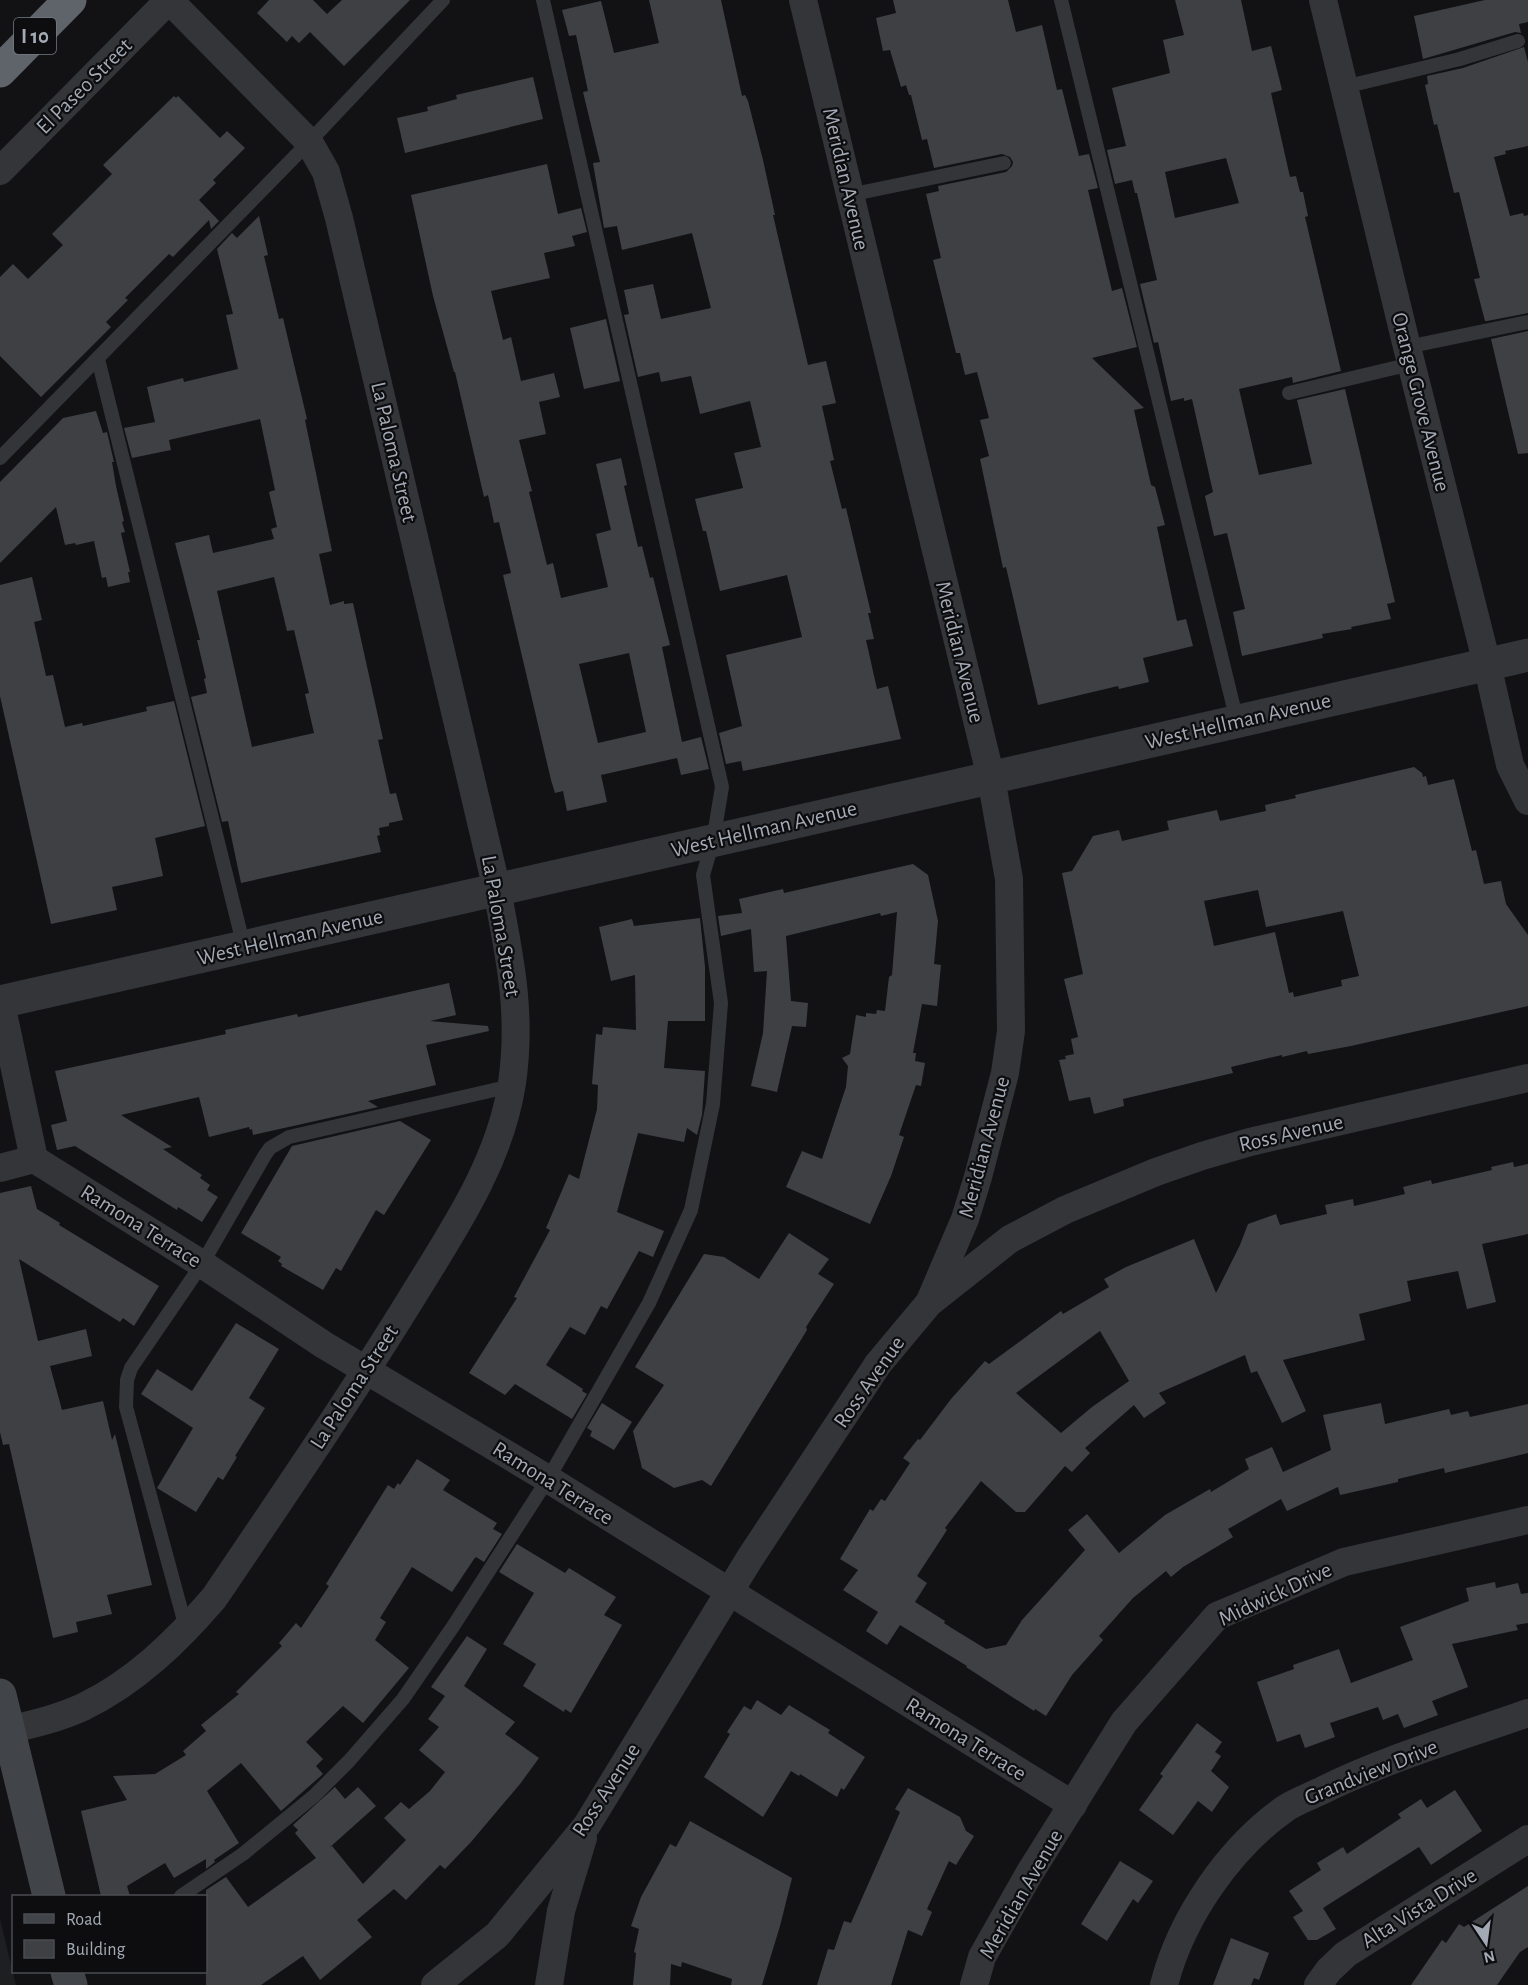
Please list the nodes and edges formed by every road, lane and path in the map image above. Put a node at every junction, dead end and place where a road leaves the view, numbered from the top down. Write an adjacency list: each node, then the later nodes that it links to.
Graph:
1 (70, 0): 9 (highway, I 10)
2 (169, 0): 11 (street, La Paloma Street); 13 (street, El Paseo Street)
3 (443, 0): 11 (lane)
4 (543, 0): 25 (lane)
5 (803, 0): 14 (street, Meridian Avenue)
6 (1061, 0): 22 (lane)
7 (1323, 0): 10 (street, Orange Grove Avenue)
8 (1518, 41): 10 (lane)
9 (0, 71)
10 (1344, 87): 16 (street, Orange Grove Avenue)
11 (309, 142): 17 (lane); 26 (street, La Paloma Street)
12 (1004, 163): 14 (lane)
13 (0, 171)
14 (849, 195): 23 (street, Meridian Avenue)
15 (1528, 322): 16 (lane)
16 (1409, 356): 18 (lane); 21 (street, Orange Grove Avenue)
17 (98, 359): 19 (lane); 27 (lane)
18 (1288, 393)
19 (0, 458)
20 (1528, 655): 21 (street, West Hellman Avenue)
21 (1487, 664): 22 (street, West Hellman Avenue); 24 (street, Orange Grove Avenue)
22 (1237, 721): 23 (street, West Hellman Avenue)
23 (991, 778): 25 (street, West Hellman Avenue); 34 (street, Meridian Avenue)
24 (1528, 801)
25 (713, 841): 26 (street, West Hellman Avenue); 36 (lane)
26 (497, 890): 27 (street, West Hellman Avenue); 30 (street, La Paloma Street)
27 (244, 947): 28 (street, West Hellman Avenue)
28 (0, 1001): 31 (street)
29 (1528, 1078): 34 (street, Ross Avenue)
30 (511, 1086): 33 (lane); 35 (street, La Paloma Street)
31 (34, 1159): 32 (street); 33 (street, Ramona Terrace)
32 (0, 1168)
33 (202, 1264): 35 (street, Ramona Terrace); 39 (lane)
34 (929, 1303): 38 (street, Ross Avenue)
35 (367, 1370): 36 (street, Ramona Terrace); 39 (street, La Paloma Street)
36 (548, 1479): 38 (street, Ramona Terrace); 47 (lane)
37 (1528, 1520): 43 (street, Midwick Drive)
38 (730, 1592): 43 (street, Ramona Terrace); 44 (street, Ross Avenue)
39 (186, 1630): 42 (street, La Paloma Street)
40 (0, 1695): 42 (main road)
41 (1528, 1713): 51 (street, Grandview Drive)
42 (7, 1744): 46 (main road)
43 (1073, 1805): 50 (street, Meridian Avenue)
44 (587, 1825): 48 (street, Ross Avenue); 49 (street)
45 (1528, 1839): 52 (street, Alta Vista Drive)
46 (49, 1895)
47 (184, 1895)
48 (435, 1985)
49 (549, 1985)
50 (974, 1985)
51 (1164, 1985)
52 (1318, 1985)

